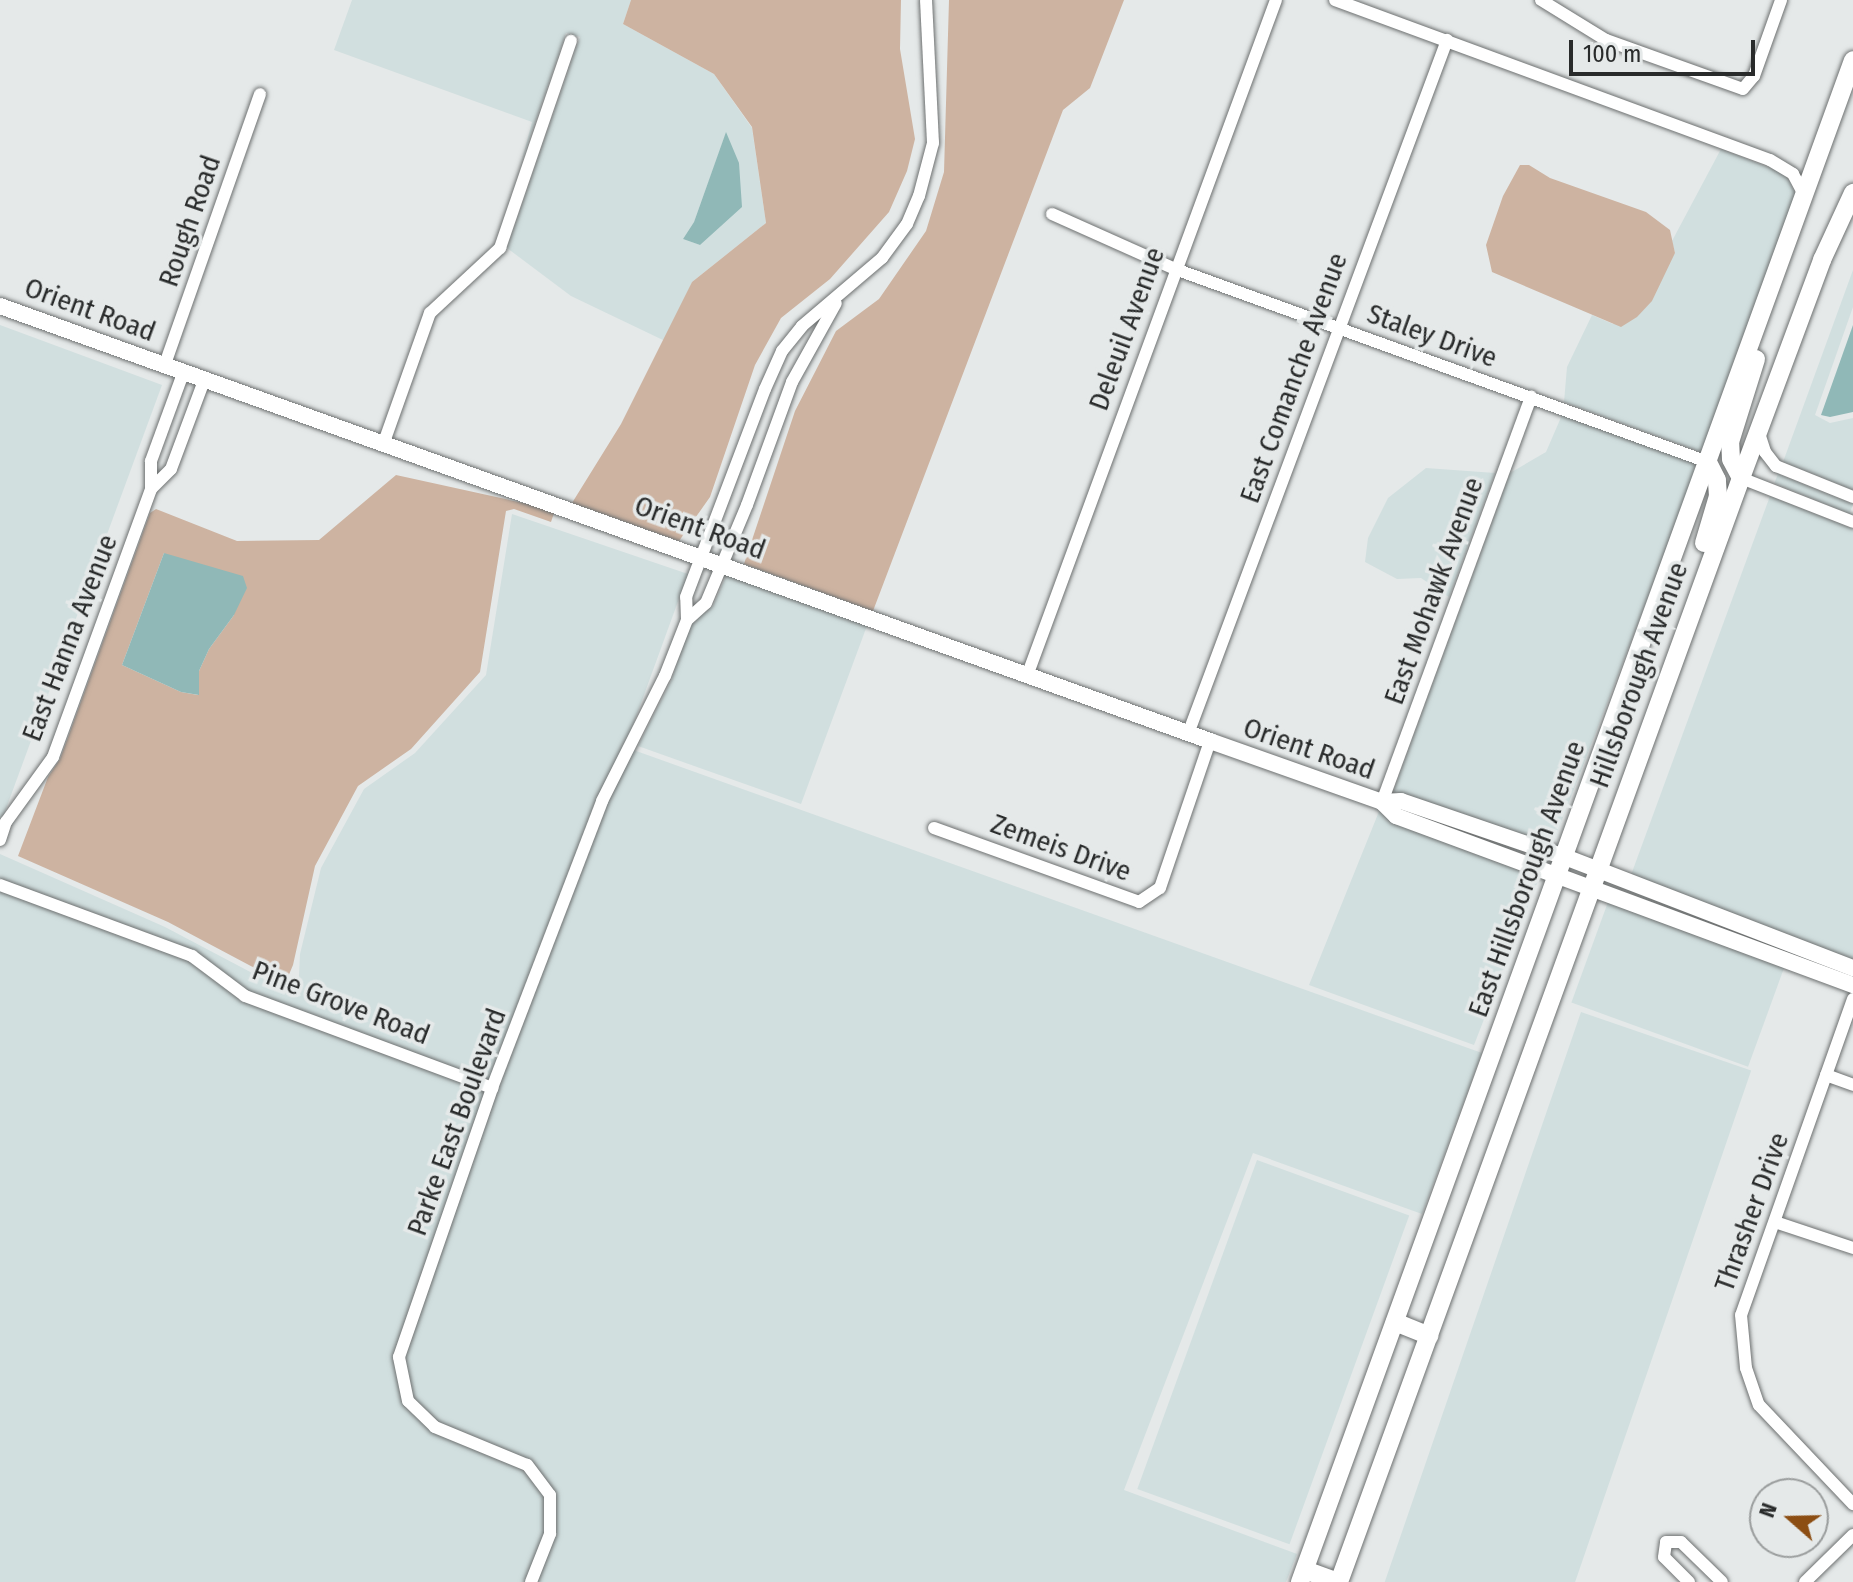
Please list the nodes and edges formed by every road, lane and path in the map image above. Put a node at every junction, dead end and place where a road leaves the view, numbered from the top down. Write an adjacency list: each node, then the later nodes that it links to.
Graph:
1 (926, 0): 14 (street)
2 (1276, 0): 13 (street, Deleuil Avenue)
3 (1335, 0): 6 (street)
4 (1781, 0): 5 (street)
5 (1549, 1)
6 (1447, 40): 11 (street); 17 (street, East Comanche Avenue)
7 (571, 41): 23 (street)
8 (1853, 60): 11 (main road, East Hillsborough Avenue)
9 (260, 94): 18 (street, Rough Road)
10 (1853, 193): 22 (main road, Hillsborough Avenue)
11 (1804, 195): 16 (main road, East Hillsborough Avenue)
12 (1052, 214): 13 (street, Staley Drive)
13 (1175, 269): 17 (street, Staley Drive); 33 (street, Deleuil Avenue)
14 (840, 296): 29 (street, Parke East Boulevard); 30 (street, Parke East Boulevard)
15 (0, 306): 18 (street, Orient Road)
16 (1761, 315): 24 (main road, East Hillsborough Avenue); 25 (main road)
17 (1337, 327): 21 (street, Staley Drive); 34 (street, East Comanche Avenue)
18 (165, 364): 19 (street, Orient Road)
19 (184, 371): 20 (street, Orient Road); 26 (street, East Hanna Avenue)
20 (205, 378): 23 (street, Orient Road); 26 (street, East Hanna Avenue)
21 (1531, 397): 24 (street, Staley Drive); 36 (street, East Mohawk Avenue)
22 (1758, 430): 25 (main road, Hillsborough Avenue); 27 (street)
23 (384, 442): 29 (street, Orient Road)
24 (1708, 462): 32 (main road); 39 (main road, East Hillsborough Avenue)
25 (1741, 478): 28 (street); 32 (main road, Hillsborough Avenue)
26 (151, 489): 38 (street, East Hanna Avenue)
27 (1853, 497)
28 (1853, 522)
29 (701, 555): 30 (street, Orient Road); 31 (street, Parke East Boulevard)
30 (723, 564): 31 (street, Parke East Boulevard); 33 (street, Orient Road)
31 (687, 620): 49 (street, Parke East Boulevard)
32 (1685, 628): 40 (main road, Hillsborough Avenue)
33 (1027, 676): 34 (street, Orient Road)
34 (1188, 734): 35 (street, Orient Road)
35 (1210, 741): 36 (street, Orient Road); 37 (street, Zemeis Drive)
36 (1382, 802): 39 (street, Orient Road); 41 (street, Orient Road)
37 (934, 828)
38 (0, 840)
39 (1565, 857): 40 (street, Orient Road); 41 (main road, East Hillsborough Avenue)
40 (1598, 870): 43 (main road, Hillsborough Avenue); 44 (street, Orient Road)
41 (1557, 878): 43 (street, Orient Road); 52 (main road, East Hillsborough Avenue)
42 (0, 885): 49 (street, Pine Grove Road)
43 (1591, 891): 45 (street, Orient Road); 53 (main road)
44 (1853, 968)
45 (1853, 985)
46 (1853, 999): 47 (street, Thrasher Drive)
47 (1826, 1075): 48 (street); 50 (street, Thrasher Drive)
48 (1853, 1085)
49 (492, 1088): 57 (street, Parke East Boulevard)
50 (1775, 1222): 51 (street); 54 (street, Thrasher Drive)
51 (1853, 1248)
52 (1395, 1322): 53 (main road); 56 (main road, East Hillsborough Avenue)
53 (1429, 1336): 58 (main road)
54 (1853, 1504)
55 (1853, 1535): 61 (street)
56 (1302, 1576): 58 (main road)
57 (531, 1582)
58 (1339, 1582)
59 (1689, 1582): 60 (street)
60 (1722, 1582)
61 (1805, 1582)

